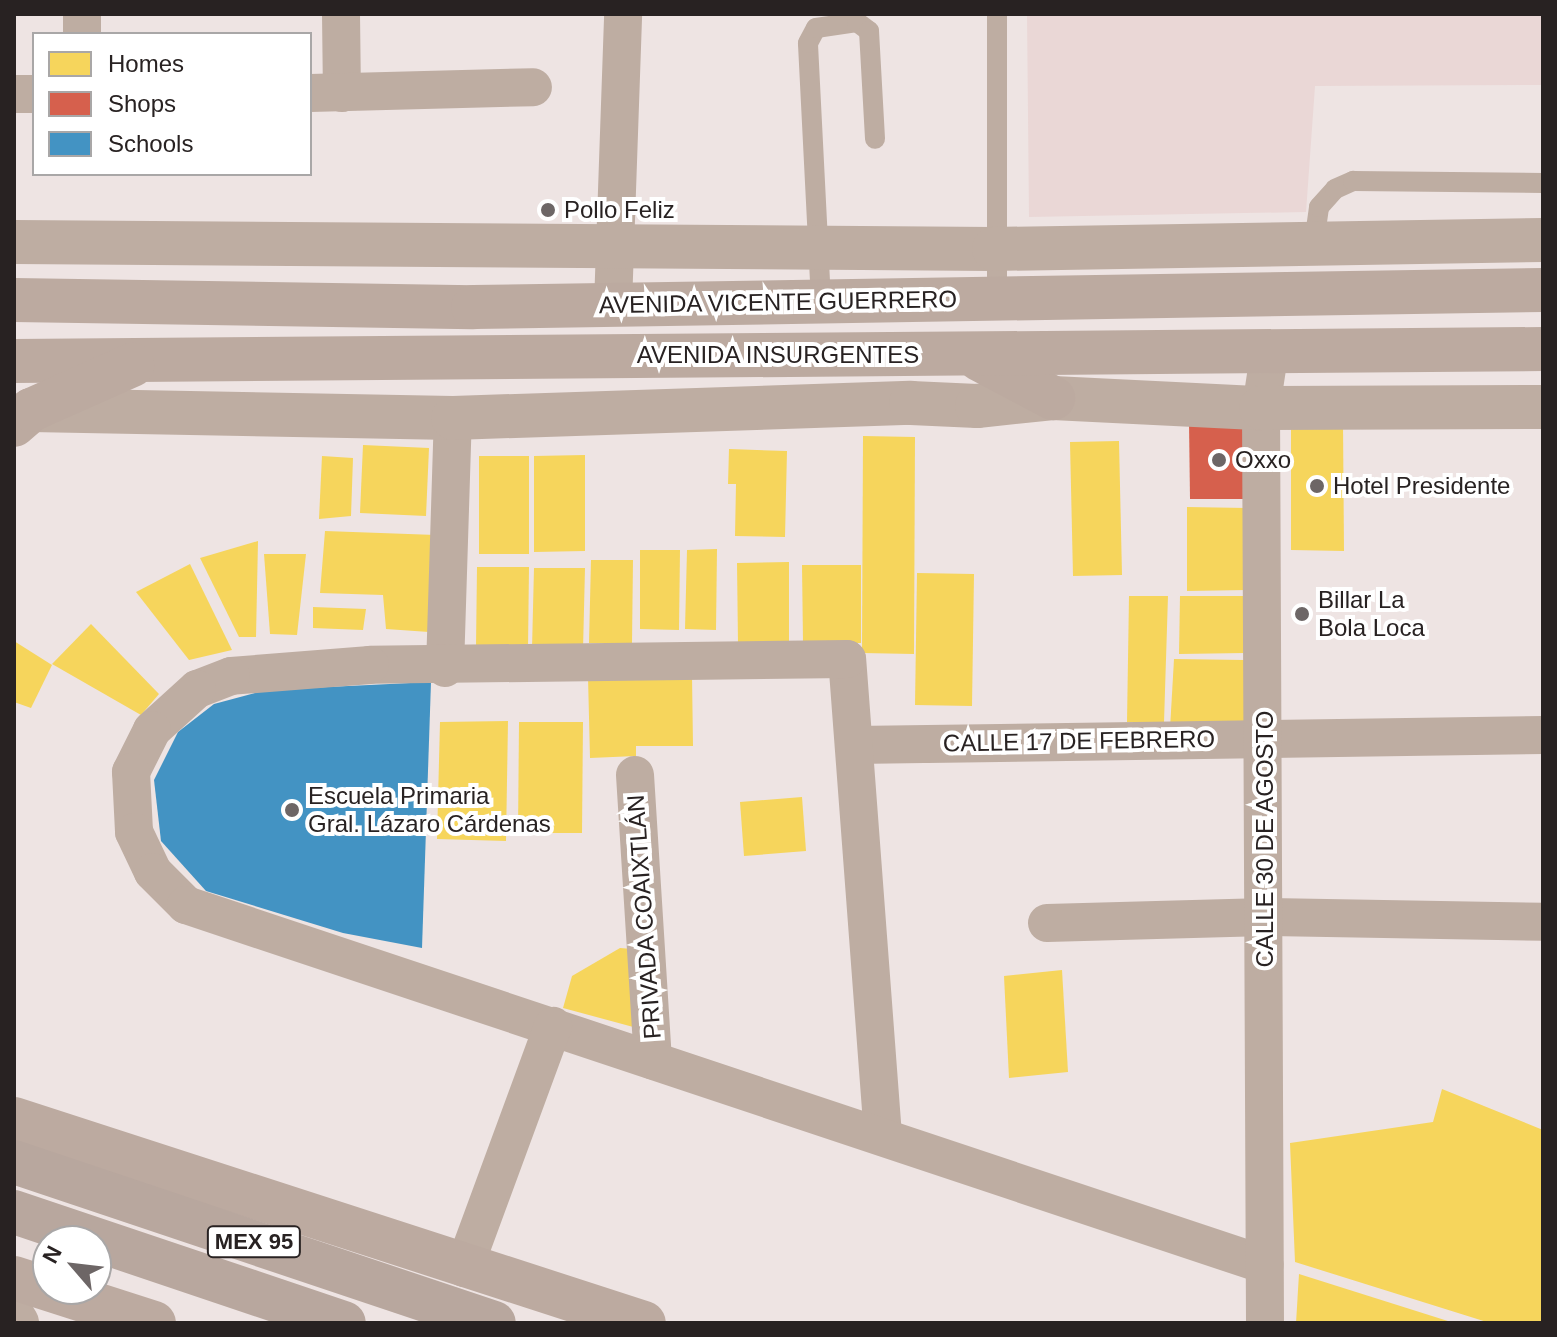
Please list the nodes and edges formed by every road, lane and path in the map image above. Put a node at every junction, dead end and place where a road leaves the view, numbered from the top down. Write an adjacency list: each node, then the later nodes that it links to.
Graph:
1 (341, 14): 5 (street)
2 (623, 14): 11 (street)
3 (997, 14): 13 (lane)
4 (533, 87): 5 (street)
5 (326, 93)
6 (875, 139): 12 (lane)
7 (1543, 183): 10 (lane)
8 (1543, 240): 10 (street)
9 (14, 242): 11 (street)
10 (1314, 243): 13 (street)
11 (616, 245): 12 (street); 19 (street)
12 (818, 247): 13 (street); 17 (lane)
13 (994, 249): 15 (lane)
14 (1543, 290): 15 (main road, AVENIDA VICENTE GUERRERO)
15 (997, 298): 17 (main road, AVENIDA VICENTE GUERRERO)
16 (14, 300): 19 (main road, AVENIDA VICENTE GUERRERO)
17 (821, 301): 18 (main road, AVENIDA VICENTE GUERRERO)
18 (705, 303): 19 (main road, AVENIDA VICENTE GUERRERO); 23 (main road)
19 (613, 305)
20 (1543, 349): 22 (main road, AVENIDA INSURGENTES)
21 (970, 354): 22 (main road, AVENIDA INSURGENTES); 23 (main road, AVENIDA INSURGENTES); 26 (main road)
22 (1269, 355): 28 (street, CALLE 30 DE AGOSTO)
23 (702, 356): 24 (main road, AVENIDA INSURGENTES)
24 (143, 360): 25 (main road, AVENIDA INSURGENTES); 29 (main road)
25 (14, 361)
26 (1053, 398): 28 (street); 30 (street)
27 (1543, 407): 28 (street)
28 (1261, 408): 33 (street, CALLE 30 DE AGOSTO)
29 (22, 418): 30 (street)
30 (453, 418): 31 (street)
31 (445, 668): 34 (street); 39 (street)
32 (1543, 735): 33 (street, CALLE 17 DE FEBRERO)
33 (1266, 738): 34 (street, CALLE 17 DE FEBRERO); 36 (street, CALLE 30 DE AGOSTO)
34 (855, 745): 42 (street)
35 (635, 775): 40 (street, PRIVADA COAIXTLÁN)
36 (1266, 917): 37 (street); 38 (street); 45 (street, CALLE 30 DE AGOSTO)
37 (1543, 922)
38 (1047, 923)
39 (553, 1026): 40 (street); 46 (street)
40 (653, 1060): 42 (street)
41 (14, 1119): 46 (main road)
42 (883, 1136): 45 (street)
43 (14, 1162): 52 (highway, MEX 95)
44 (14, 1212): 51 (highway, MEX 95)
45 (1265, 1265): 54 (street, CALLE 30 DE AGOSTO)
46 (464, 1268): 53 (main road)
47 (14, 1278): 50 (main road)
48 (14, 1318): 49 (street)
49 (17, 1323)
50 (154, 1323)
51 (344, 1323)
52 (494, 1323)
53 (644, 1323)
54 (1265, 1323)

